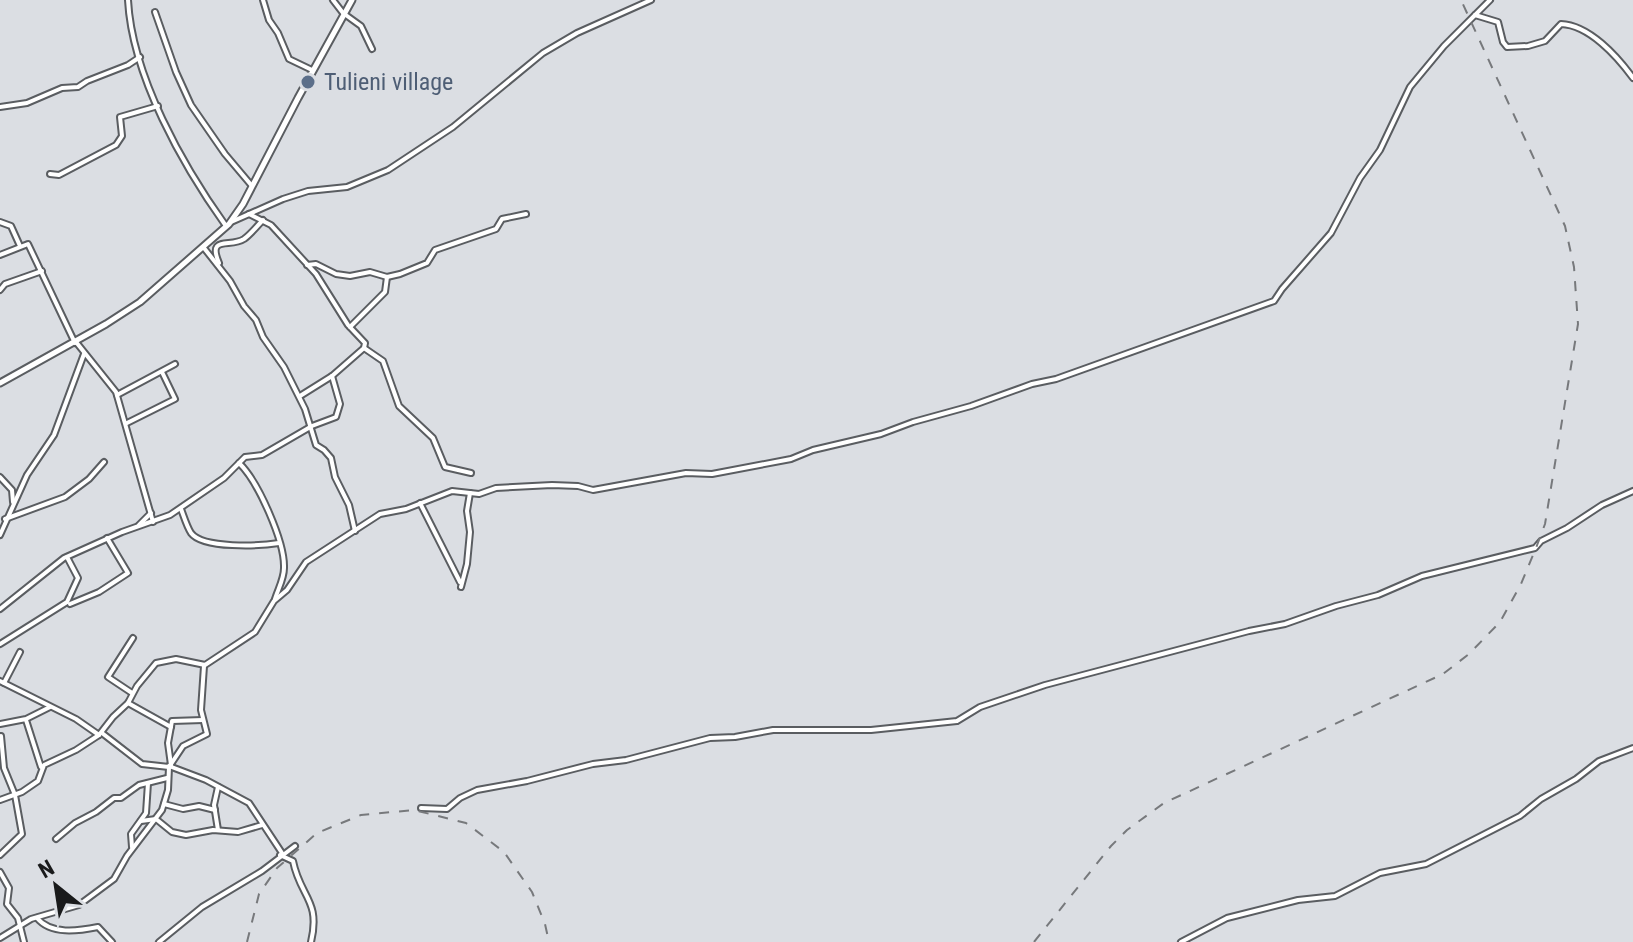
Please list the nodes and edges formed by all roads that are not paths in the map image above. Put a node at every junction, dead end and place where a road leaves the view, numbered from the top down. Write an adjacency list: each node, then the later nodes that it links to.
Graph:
1 (128, 0): 11 (street)
2 (263, 0): 12 (street)
3 (333, 0): 8 (street)
4 (352, 0): 8 (street)
5 (651, 0): 18 (street)
6 (1490, 0): 9 (street)
7 (155, 12): 17 (street)
8 (343, 13): 10 (street); 12 (street)
9 (1475, 15): 13 (street); 49 (street)
10 (372, 49)
11 (140, 57): 14 (street); 15 (street)
12 (312, 70): 17 (street)
13 (1633, 78)
14 (158, 106): 16 (street); 23 (street)
15 (0, 107)
16 (50, 174)
17 (252, 186): 23 (street)
18 (259, 208): 19 (street); 21 (street)
19 (249, 214): 21 (street); 23 (street)
20 (526, 214): 30 (street)
21 (264, 220): 27 (street); 28 (street)
22 (0, 222): 24 (street)
23 (228, 225): 25 (street)
24 (20, 246): 26 (street); 29 (street)
25 (204, 248): 28 (street); 33 (street)
26 (0, 255)
27 (307, 265): 30 (street); 32 (street)
28 (219, 266): 41 (street)
29 (42, 271): 31 (street); 33 (street)
30 (387, 277): 32 (street)
31 (0, 290)
32 (350, 327): 34 (street)
33 (75, 342): 35 (street); 39 (street)
34 (364, 348): 38 (street); 46 (street)
35 (84, 354): 40 (street); 50 (street)
36 (175, 364): 37 (street)
37 (162, 372): 40 (street); 42 (street)
38 (332, 376): 41 (street); 43 (street)
39 (0, 383)
40 (117, 395): 42 (street)
41 (300, 396): 43 (street)
42 (127, 423): 53 (street)
43 (312, 426): 45 (street); 57 (street)
44 (104, 462): 54 (street)
45 (239, 463): 52 (street); 60 (street)
46 (471, 473)
47 (0, 477): 50 (street)
48 (1633, 491): 88 (street)
49 (470, 493): 51 (street); 51 (street)
50 (13, 503): 54 (street)
51 (420, 503): 57 (street)
52 (181, 509): 55 (street); 60 (street)
53 (151, 513): 55 (street); 56 (street)
54 (5, 519): 58 (street)
55 (153, 522): 56 (street)
56 (137, 526): 59 (street)
57 (355, 531): 62 (street)
58 (0, 535)
59 (107, 538): 61 (street); 63 (street)
60 (279, 543): 62 (street)
61 (67, 557): 64 (street); 66 (street)
62 (274, 601): 68 (street)
63 (70, 604)
64 (0, 609)
65 (133, 638): 70 (street)
66 (0, 644)
67 (20, 652): 69 (street)
68 (204, 666): 70 (street); 74 (street)
69 (2, 682): 72 (street)
70 (132, 693): 71 (street)
71 (128, 703): 76 (street); 77 (street)
72 (50, 707): 73 (street); 77 (street)
73 (26, 719): 75 (street); 81 (street)
74 (203, 720): 76 (street); 80 (street)
75 (0, 724)
76 (171, 727): 80 (street)
77 (101, 734): 80 (street); 81 (street)
78 (1, 736): 85 (street)
79 (1633, 748): 109 (street)
80 (170, 766): 82 (street); 84 (street)
81 (41, 767): 85 (street)
82 (167, 778): 83 (street); 87 (street)
83 (148, 783): 91 (street); 94 (street)
84 (218, 787): 89 (street); 92 (street)
85 (15, 795): 86 (street); 98 (street)
86 (0, 800)
87 (164, 804): 89 (street); 90 (street)
88 (421, 808)
89 (215, 810): 93 (street)
90 (156, 819): 91 (street); 93 (street); 96 (street)
91 (141, 821): 96 (street)
92 (262, 825): 93 (street); 97 (street)
93 (218, 830)
94 (56, 839)
95 (295, 846): 97 (street)
96 (132, 849): 100 (street)
97 (281, 854): 107 (street); 108 (street)
98 (0, 855)
99 (0, 872): 103 (street)
100 (50, 913): 101 (street); 102 (street)
101 (37, 918): 102 (street); 103 (street)
102 (43, 925): 106 (street)
103 (20, 929): 104 (street); 105 (street)
104 (0, 938)
105 (24, 942)
106 (112, 942)
107 (159, 942)
108 (311, 942)
109 (1181, 942)

